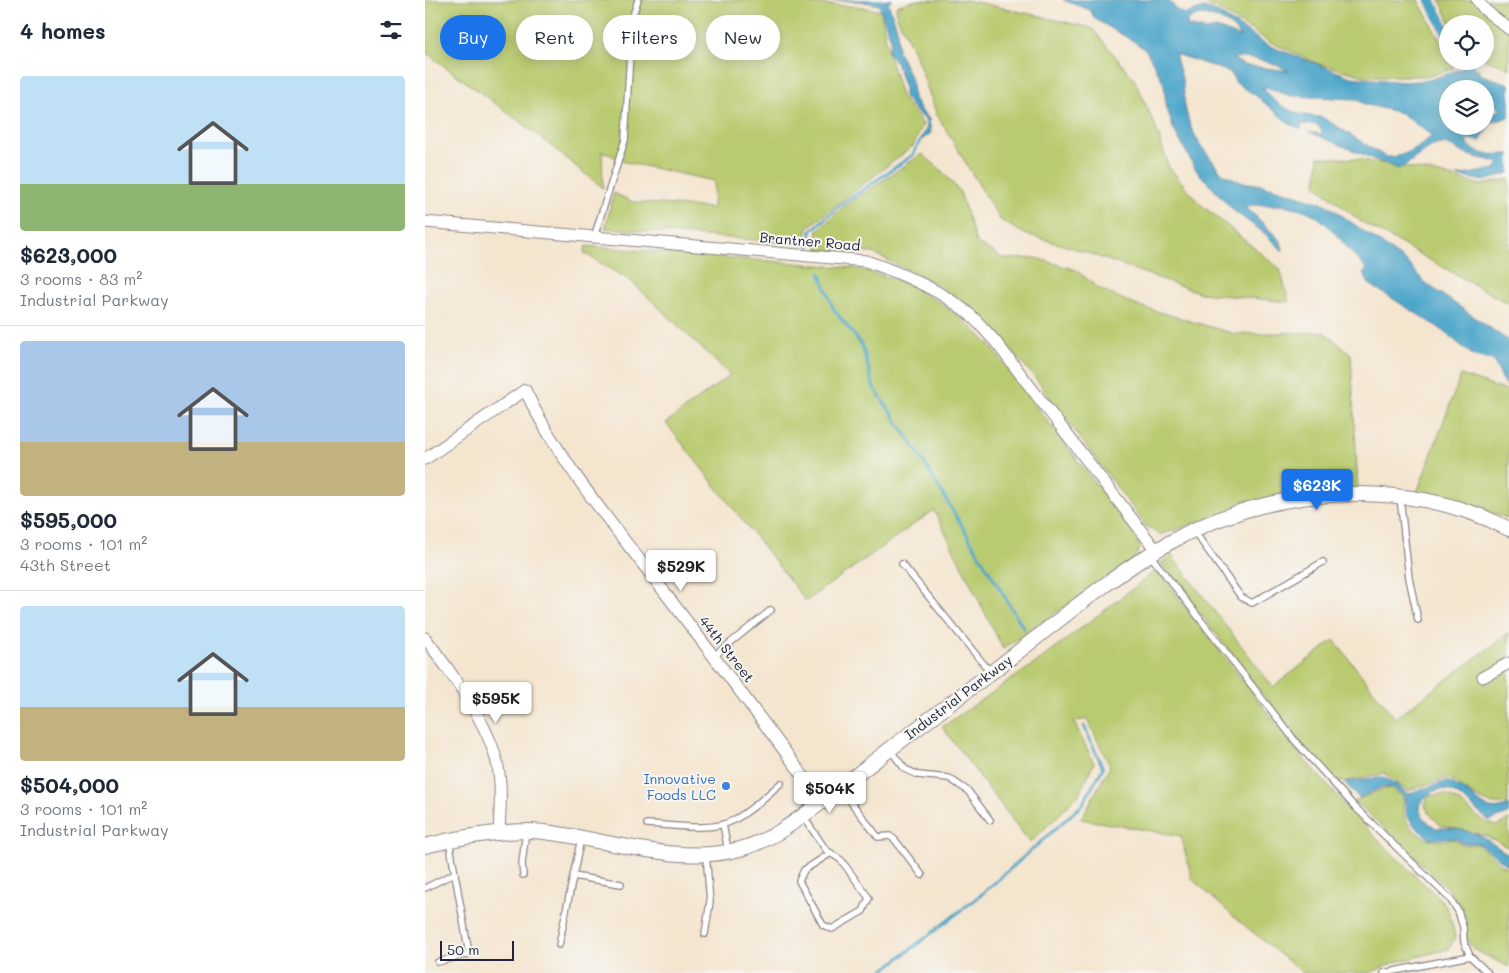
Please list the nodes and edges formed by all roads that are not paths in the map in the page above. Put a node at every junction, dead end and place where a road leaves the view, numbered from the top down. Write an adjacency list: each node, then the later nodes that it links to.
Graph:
1 (638, 0): 5 (lane)
2 (1477, 0): 3 (street)
3 (1509, 29)
4 (426, 220): 5 (street, Brantner Road)
5 (594, 237): 10 (street, Brantner Road)
6 (425, 459): 16 (street, 44th Street)
7 (1400, 497): 8 (street, Industrial Parkway); 9 (street, Industrial Parkway); 14 (lane)
8 (1509, 528)
9 (1194, 531): 10 (street, Industrial Parkway); 11 (lane)
10 (1153, 552): 18 (street, Industrial Parkway); 44 (lane)
11 (1323, 562)
12 (901, 564): 18 (lane)
13 (771, 610): 16 (lane)
14 (1418, 620)
15 (425, 638): 29 (street)
16 (714, 656): 23 (street, 44th Street)
17 (1509, 663): 19 (street)
18 (991, 673): 20 (street, Industrial Parkway)
19 (1483, 676)
20 (889, 749): 22 (street, Industrial Parkway); 25 (lane)
21 (781, 783): 27 (lane)
22 (840, 788): 23 (street, Industrial Parkway); 38 (lane)
23 (822, 802): 24 (street, Industrial Parkway)
24 (803, 816): 33 (street, Industrial Parkway); 35 (lane)
25 (989, 820)
26 (647, 824): 27 (lane)
27 (723, 824): 33 (lane)
28 (526, 831): 29 (street, Industrial Parkway); 30 (street, Industrial Parkway); 37 (lane)
29 (499, 832): 31 (street, Industrial Parkway)
30 (581, 838): 34 (street, Industrial Parkway); 39 (lane)
31 (449, 839): 32 (street, Industrial Parkway); 36 (lane)
32 (425, 846)
33 (728, 851): 34 (street, Industrial Parkway)
34 (706, 853): 42 (lane)
35 (831, 853): 35 (lane)
36 (455, 873): 41 (lane); 45 (lane)
37 (523, 875)
38 (922, 875)
39 (573, 876): 40 (lane); 43 (lane)
40 (621, 884)
41 (425, 888)
42 (705, 934)
43 (559, 945)
44 (1470, 956): 46 (lane); 47 (lane)
45 (438, 962)
46 (1384, 973)
47 (1488, 973)

